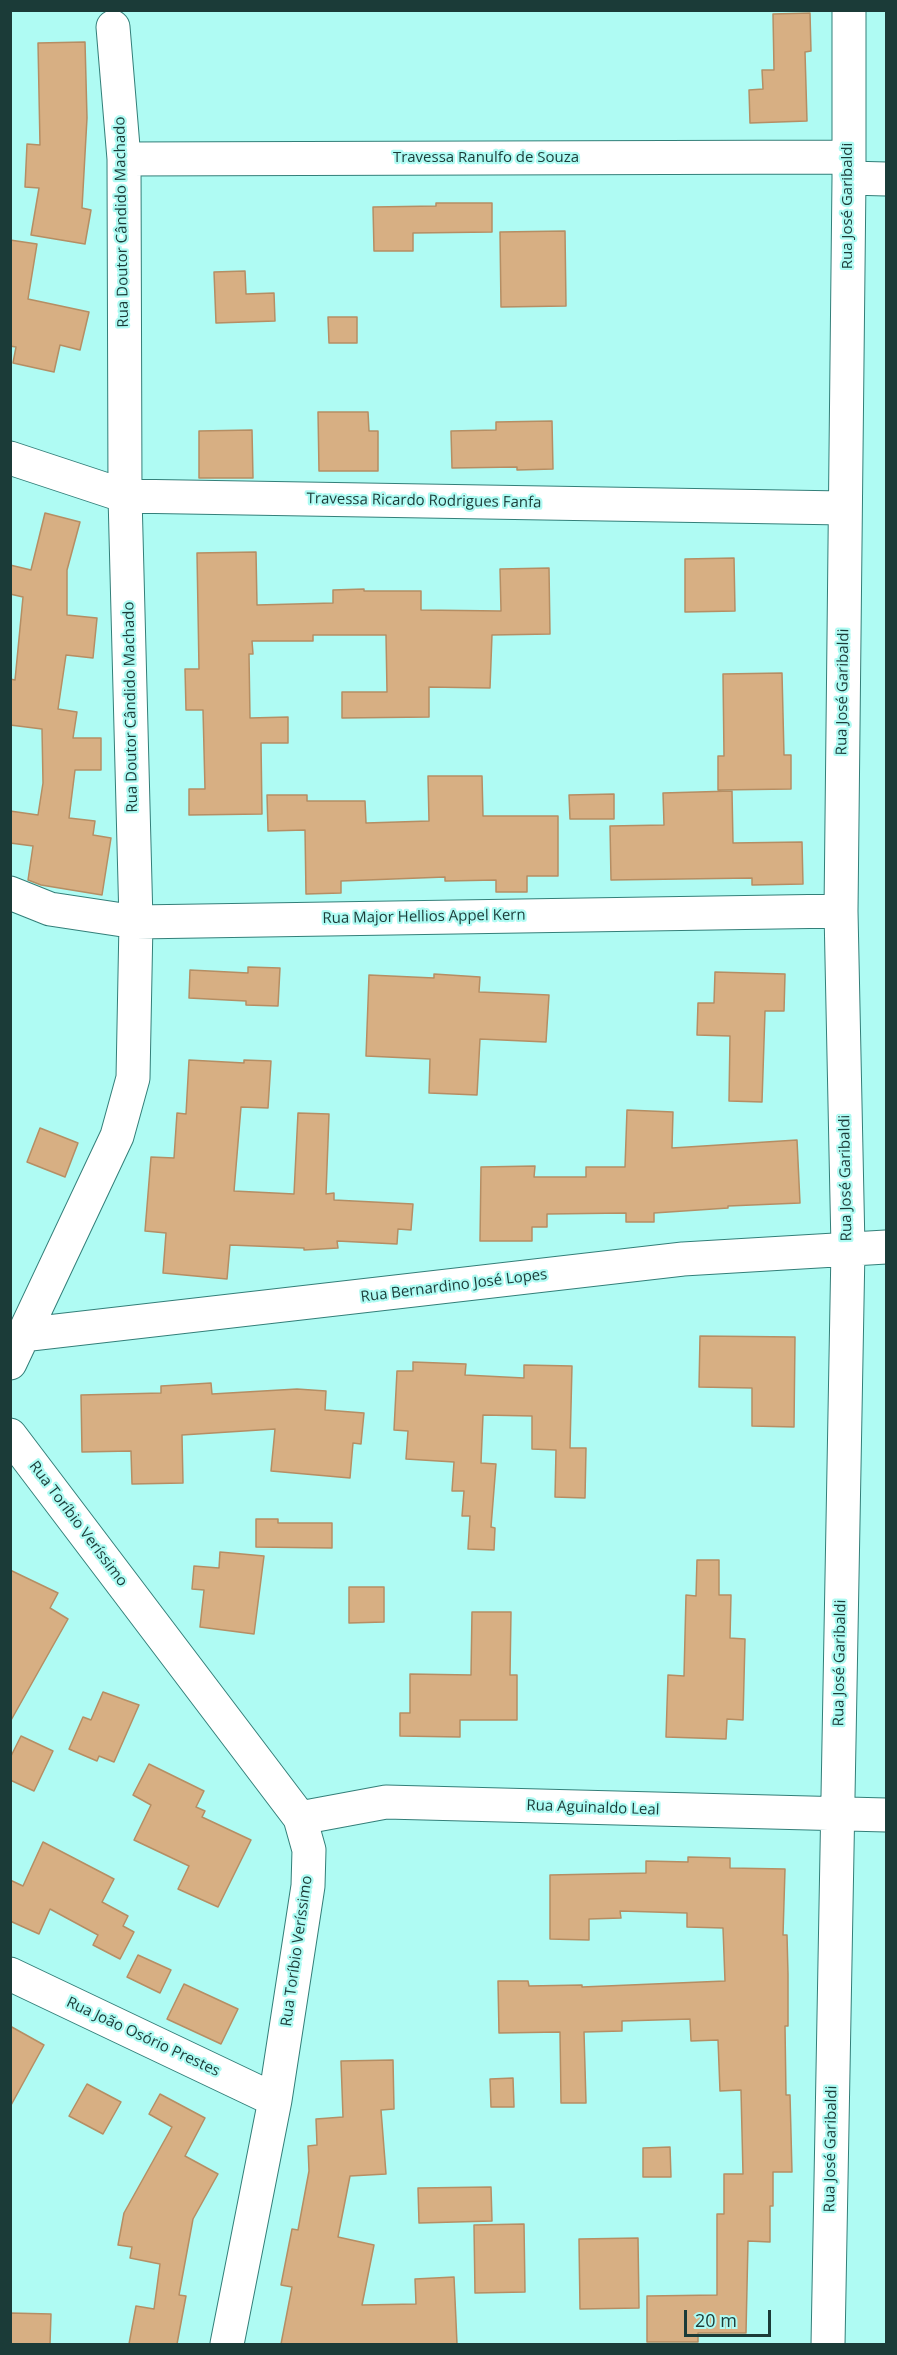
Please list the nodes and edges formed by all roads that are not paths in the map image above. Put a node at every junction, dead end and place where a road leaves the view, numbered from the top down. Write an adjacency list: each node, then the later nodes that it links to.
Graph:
1 (849, 10): 4 (street, Rua José Garibaldi)
2 (113, 27): 3 (street, Rua Doutor Cândido Machado)
3 (124, 159): 4 (street, Travessa Ranulfo de Souza); 7 (street, Rua Doutor Cândido Machado)
4 (849, 168): 5 (street, Travessa Ranulfo de Souza); 8 (street, Rua José Garibaldi)
5 (886, 179)
6 (10, 458): 7 (street, Travessa Ricardo Rodrigues Fanfa)
7 (125, 496): 8 (street, Travessa Ricardo Rodrigues Fanfa); 11 (street, Rua Doutor Cândido Machado)
8 (844, 508): 10 (street, Rua José Garibaldi)
9 (10, 893): 11 (street, Rua Major Hellios Appel Kern)
10 (841, 911): 11 (street, Rua Major Hellios Appel Kern); 13 (street, Rua José Garibaldi)
11 (136, 922): 14 (street, Rua Doutor Cândido Machado)
12 (886, 1247): 13 (street, Rua Bernardino José Lopes)
13 (848, 1248): 14 (street, Rua Bernardino José Lopes); 16 (street, Rua José Garibaldi)
14 (16, 1349)
15 (10, 1435): 18 (street, Rua Toríbio Veríssimo)
16 (837, 1815): 17 (street, Rua Aguinaldo Leal); 18 (street, Rua Aguinaldo Leal); 22 (street, Rua José Garibaldi)
17 (886, 1815)
18 (300, 1818): 20 (street, Rua Toríbio Veríssimo)
19 (10, 1974): 20 (street, Rua João Osório Prestes)
20 (275, 2100): 21 (street, Rua Toríbio Veríssimo)
21 (227, 2344)
22 (828, 2344)

